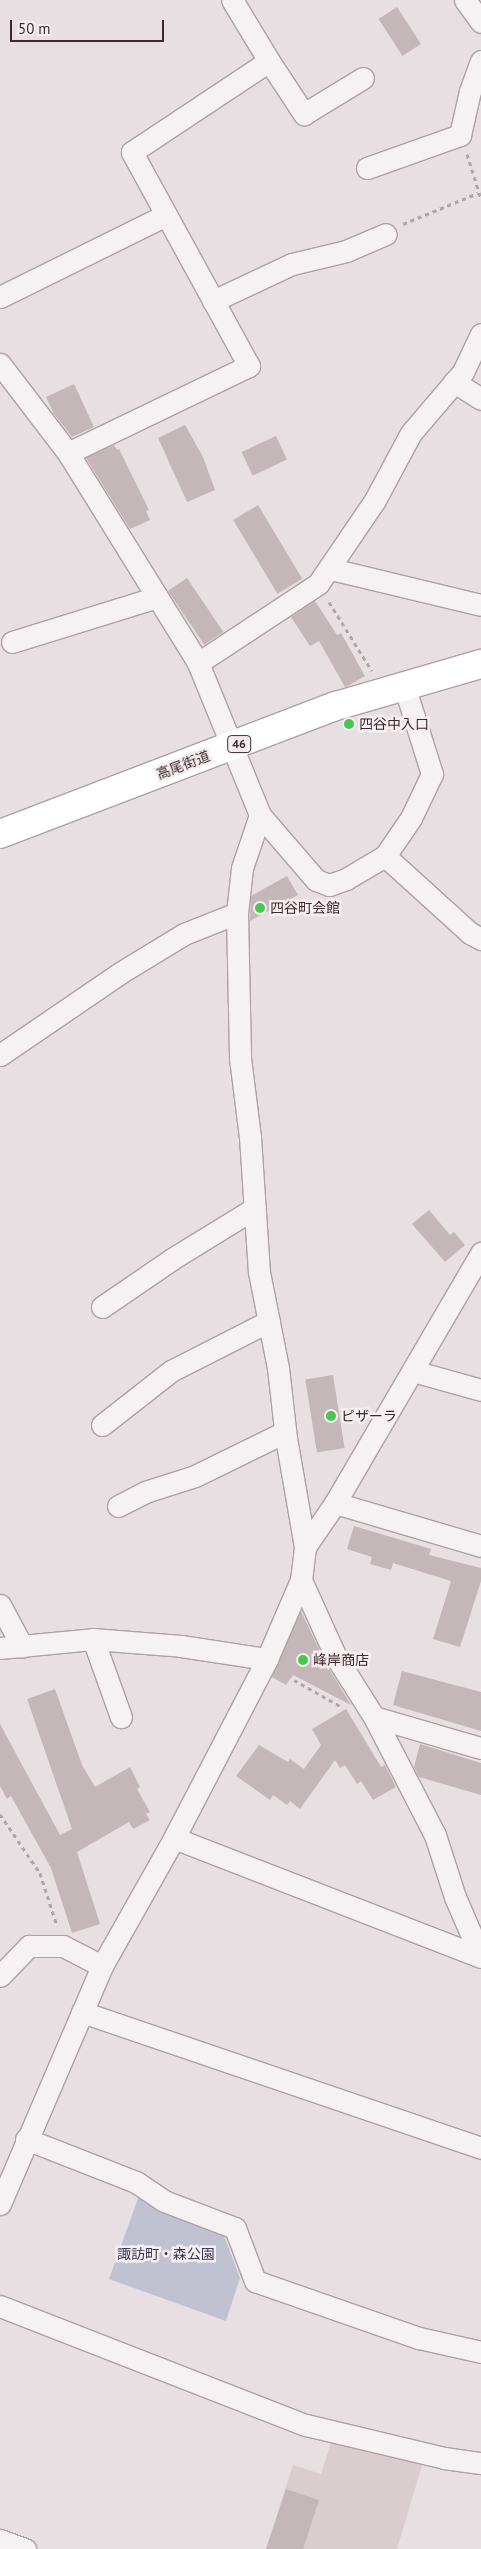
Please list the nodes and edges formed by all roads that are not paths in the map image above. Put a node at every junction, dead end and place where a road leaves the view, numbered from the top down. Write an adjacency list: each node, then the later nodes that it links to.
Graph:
1 (232, 0): 4 (street)
2 (465, 0): 3 (street)
3 (481, 22)
4 (269, 61): 6 (street); 8 (street)
5 (481, 61): 7 (street)
6 (363, 78)
7 (367, 168)
8 (166, 215): 10 (street); 11 (street)
9 (386, 234): 11 (street)
10 (0, 298)
11 (213, 301): 16 (street)
12 (481, 334): 14 (street)
13 (0, 364): 16 (street)
14 (454, 382): 15 (street); 17 (street)
15 (481, 399)
16 (68, 453): 18 (street)
17 (325, 576): 19 (street); 21 (street)
18 (157, 597): 20 (street); 21 (street)
19 (481, 605)
20 (12, 642)
21 (198, 663): 24 (street)
22 (481, 664): 23 (main road, 高尾街道 / 46)
23 (394, 688): 24 (main road, 高尾街道 / 46); 27 (street)
24 (232, 747): 25 (street); 26 (main road, 高尾街道 / 46)
25 (260, 815): 27 (street); 28 (street)
26 (0, 834)
27 (385, 856): 29 (street)
28 (237, 913): 30 (street); 31 (street)
29 (481, 939)
30 (0, 1055)
31 (255, 1208): 34 (street); 35 (street)
32 (481, 1253): 33 (street)
33 (474, 1280): 36 (street)
34 (102, 1307)
35 (269, 1321): 38 (street); 39 (street)
36 (414, 1371): 37 (street); 40 (street)
37 (481, 1390)
38 (102, 1425)
39 (285, 1432): 41 (street); 43 (street)
40 (335, 1503): 42 (street); 43 (street)
41 (118, 1506)
42 (481, 1546)
43 (305, 1547): 44 (street)
44 (301, 1580): 49 (street); 51 (street)
45 (0, 1606): 47 (street)
46 (93, 1639): 47 (street); 49 (street); 50 (street)
47 (22, 1646): 48 (street)
48 (0, 1648)
49 (267, 1659): 53 (street)
50 (122, 1717)
51 (374, 1717): 52 (street); 54 (street)
52 (481, 1748)
53 (174, 1838): 54 (street); 55 (street)
54 (481, 1957)
55 (102, 1966): 56 (street); 57 (street)
56 (0, 1976)
57 (82, 2012): 58 (street); 59 (street)
58 (26, 2140): 60 (street); 62 (street)
59 (481, 2148)
60 (0, 2204)
61 (0, 2306): 63 (street)
62 (481, 2352)
63 (481, 2463)
64 (0, 2540): 65 (street)
65 (25, 2549)

